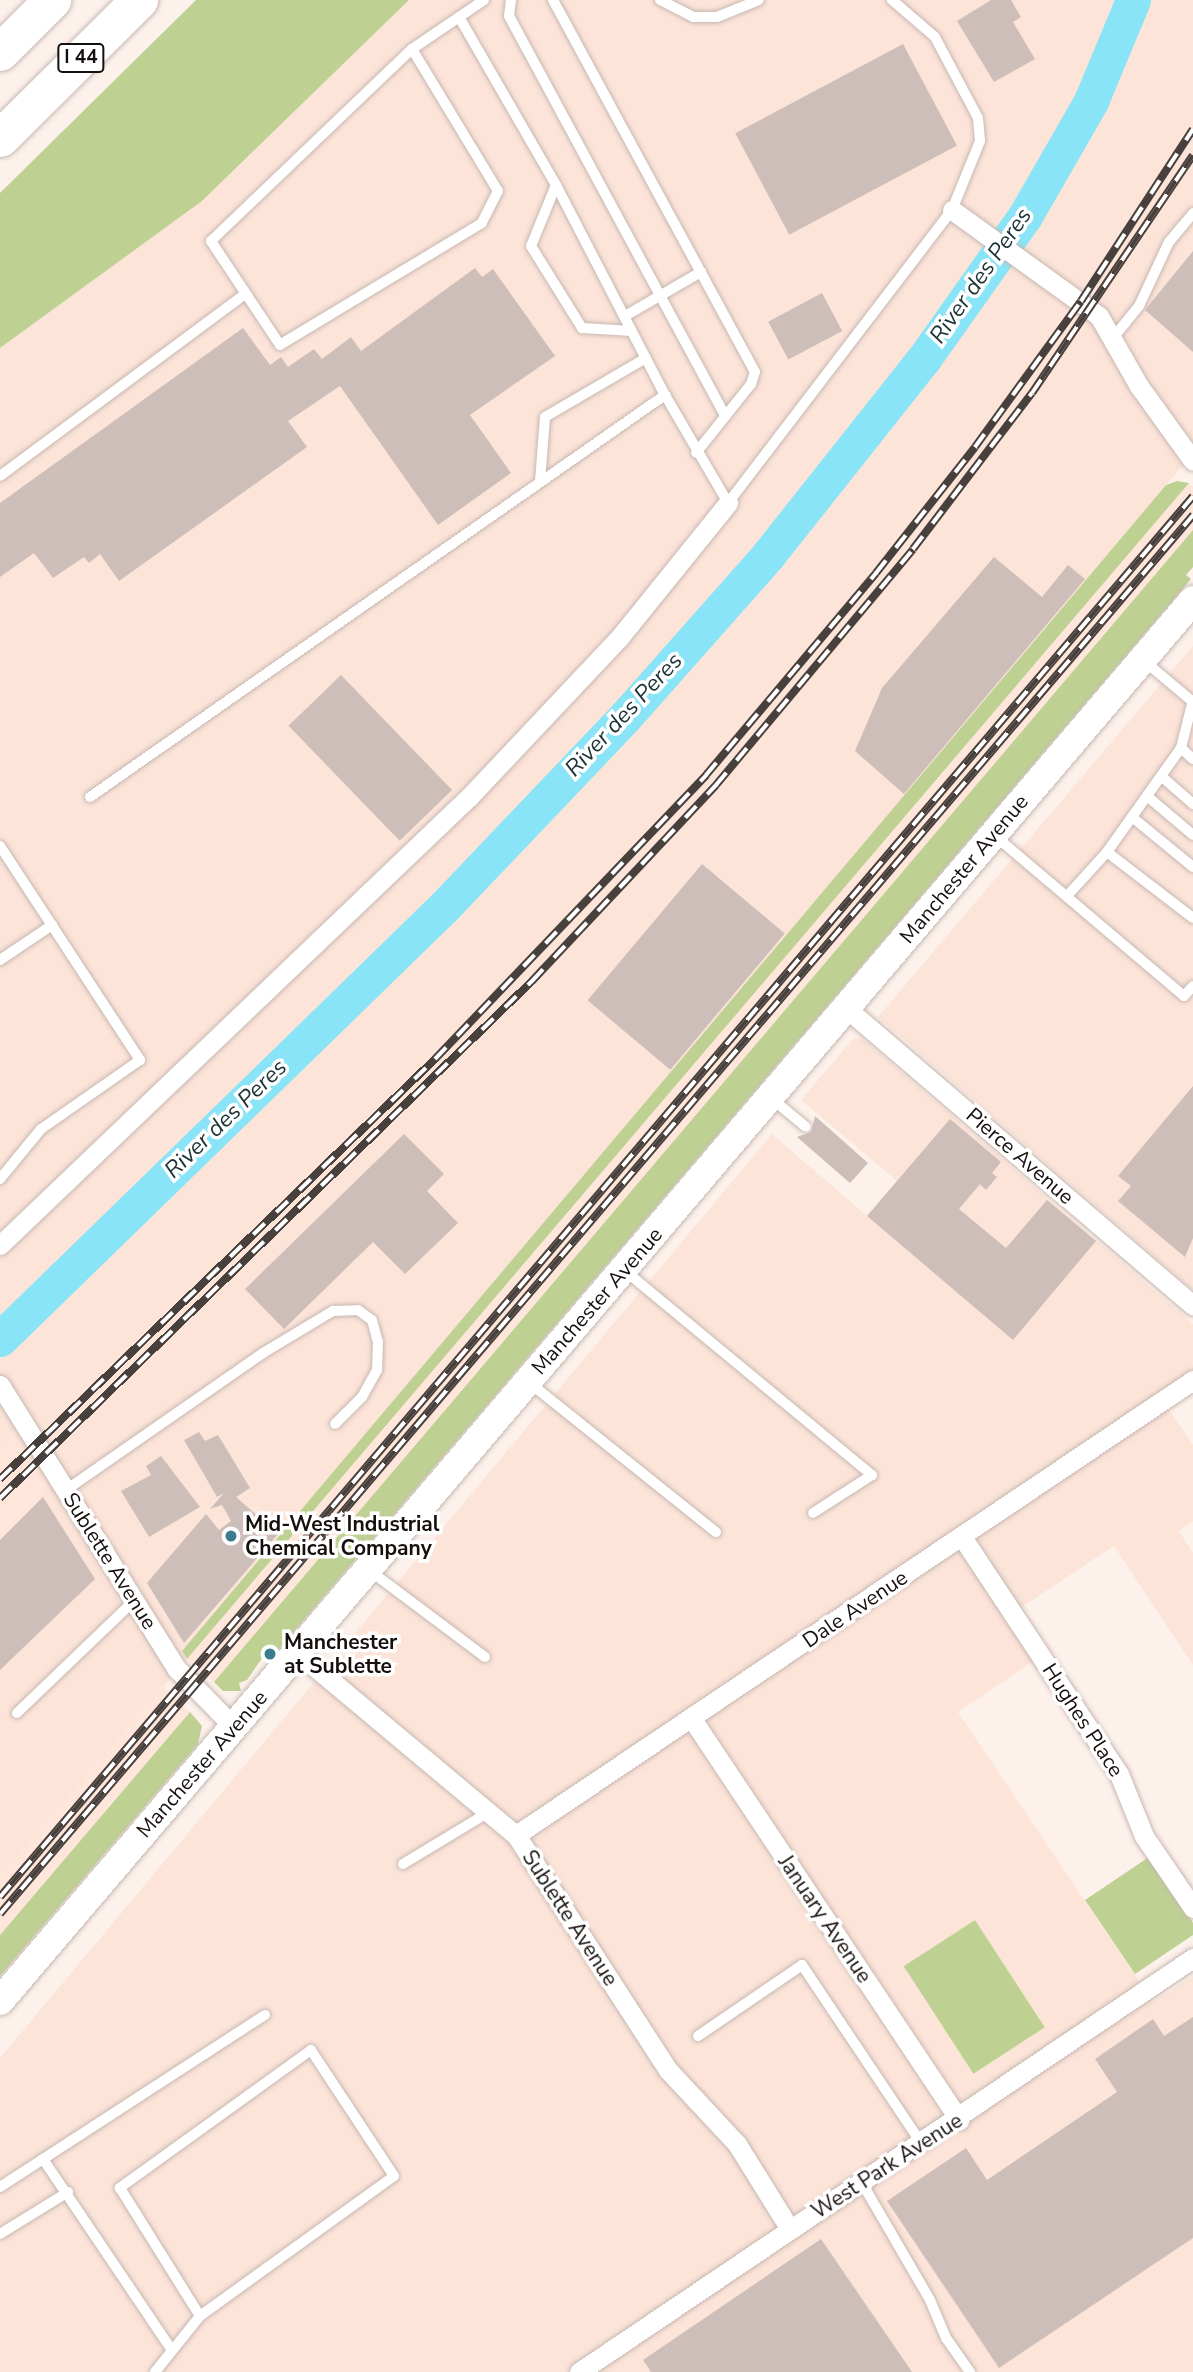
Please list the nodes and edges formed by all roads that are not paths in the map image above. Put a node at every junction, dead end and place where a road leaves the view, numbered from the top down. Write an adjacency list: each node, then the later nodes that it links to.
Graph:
1 (52, 0): 11 (highway)
2 (139, 0): 12 (highway, I 44)
3 (484, 0): 9 (lane)
4 (511, 0): 18 (lane)
5 (553, 0): 16 (lane)
6 (660, 0): 7 (lane)
7 (759, 0)
8 (892, 0): 14 (lane)
9 (459, 17): 10 (lane); 13 (lane)
10 (412, 49): 17 (lane); 17 (lane)
11 (0, 52)
12 (0, 138)
13 (556, 185): 19 (lane); 20 (lane)
14 (952, 210): 21 (street); 29 (lane)
15 (1193, 213): 21 (lane)
16 (701, 272): 18 (lane); 24 (lane)
17 (245, 294): 27 (lane)
18 (660, 296): 19 (lane); 24 (lane)
19 (625, 316): 20 (lane)
20 (632, 331): 22 (lane)
21 (1114, 338): 26 (street)
22 (646, 358): 23 (lane); 28 (lane)
23 (665, 395): 25 (lane); 28 (lane)
24 (725, 416): 25 (lane)
25 (696, 453): 29 (lane)
26 (1193, 461)
27 (0, 476)
28 (540, 482): 37 (lane)
29 (728, 503): 54 (street)
30 (1193, 600): 31 (main road, Manchester Avenue)
31 (1143, 660): 32 (lane); 40 (main road, Manchester Avenue)
32 (1192, 703): 33 (lane)
33 (1181, 748): 34 (lane); 35 (lane)
34 (1193, 759)
35 (1161, 776): 36 (lane); 38 (lane)
36 (1147, 796): 39 (lane); 41 (lane)
37 (90, 797)
38 (1193, 804)
39 (1132, 817): 43 (lane); 44 (lane)
40 (993, 835): 45 (lane); 50 (main road, Manchester Avenue)
41 (1193, 835)
42 (0, 846): 47 (lane)
43 (1107, 852): 45 (lane); 46 (lane)
44 (1193, 867)
45 (1067, 897): 49 (lane)
46 (1193, 918)
47 (52, 925): 48 (lane); 53 (lane)
48 (0, 960)
49 (1193, 986)
50 (846, 1007): 51 (main road, Manchester Avenue); 56 (street, Pierce Avenue)
51 (770, 1097): 52 (lane); 55 (main road, Manchester Avenue)
52 (806, 1127)
53 (0, 1179)
54 (0, 1245)
55 (623, 1270): 58 (main road, Manchester Avenue); 62 (lane)
56 (1193, 1305)
57 (1193, 1380): 64 (street, Dale Avenue)
58 (528, 1381): 63 (lane); 65 (main road, Manchester Avenue)
59 (4, 1391): 61 (street, Sublette Avenue)
60 (335, 1424): 61 (lane)
61 (66, 1490): 66 (street, Sublette Avenue)
62 (813, 1513)
63 (716, 1532)
64 (961, 1537): 70 (street, Dale Avenue); 75 (street, Hughes Place)
65 (368, 1569): 67 (main road, Manchester Avenue); 68 (lane)
66 (135, 1600): 69 (lane); 71 (street, Sublette Avenue)
67 (298, 1653): 71 (main road, Manchester Avenue); 72 (street, Sublette Avenue)
68 (485, 1657)
69 (17, 1713)
70 (692, 1719): 73 (street, Dale Avenue); 80 (street, January Avenue)
71 (233, 1727): 77 (main road, Manchester Avenue)
72 (489, 1811): 73 (street, Sublette Avenue); 74 (lane)
73 (516, 1835): 86 (street, Sublette Avenue)
74 (403, 1864)
75 (1193, 1908)
76 (1193, 1958): 80 (street, West Park Avenue)
77 (0, 2001)
78 (265, 2015): 82 (lane)
79 (698, 2036): 81 (lane)
80 (959, 2120): 81 (street, West Park Avenue)
81 (922, 2144): 83 (street, West Park Avenue)
82 (43, 2159): 84 (lane); 85 (lane)
83 (862, 2183): 86 (street, West Park Avenue); 92 (lane)
84 (0, 2187)
85 (68, 2192): 87 (lane); 89 (lane)
86 (790, 2229): 91 (street, West Park Avenue)
87 (0, 2234)
88 (200, 2316): 88 (lane); 89 (lane)
89 (172, 2350): 90 (lane)
90 (155, 2372)
91 (579, 2372)
92 (970, 2372)

